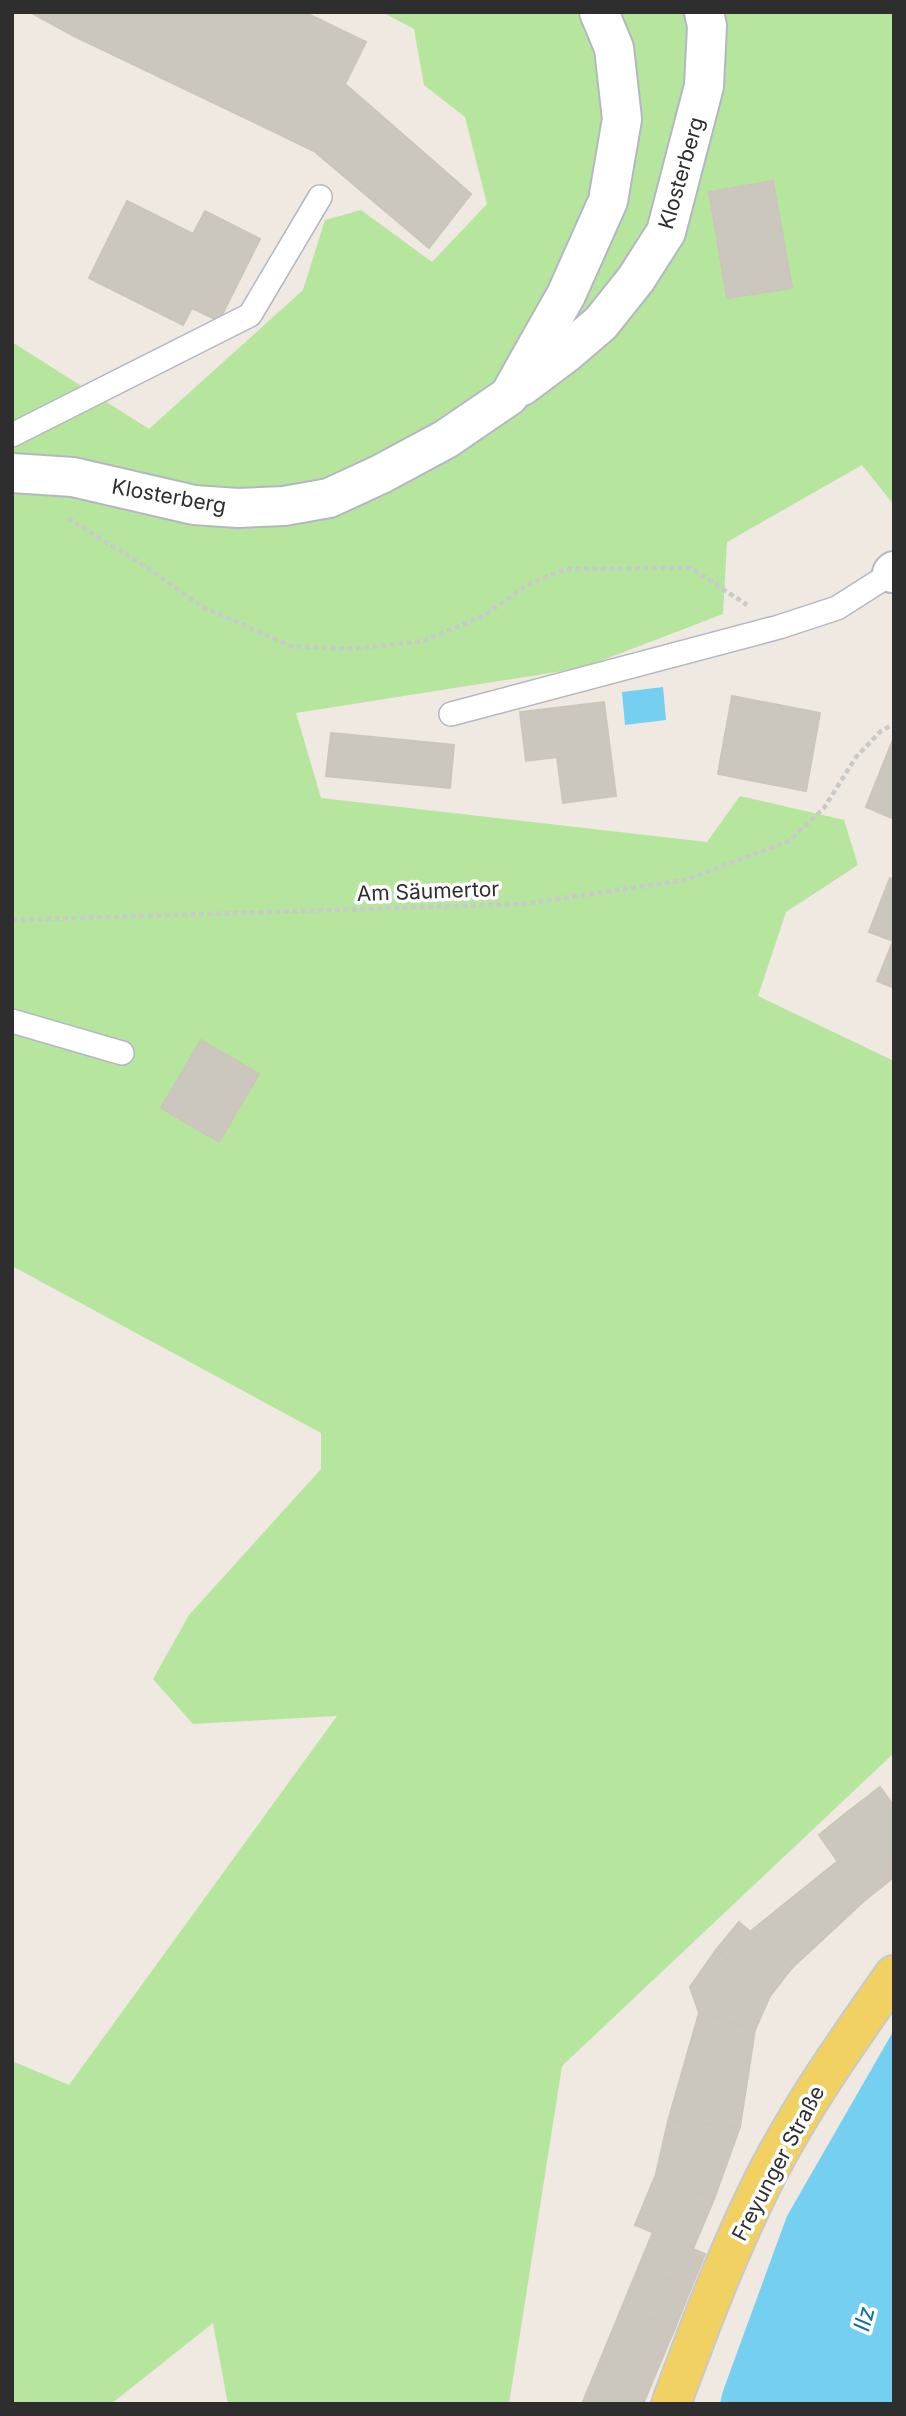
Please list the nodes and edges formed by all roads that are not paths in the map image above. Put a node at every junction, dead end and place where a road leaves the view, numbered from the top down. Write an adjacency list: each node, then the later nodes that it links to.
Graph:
1 (599, 12): 4 (street, Klosterberg)
2 (704, 12): 4 (street, Klosterberg)
3 (320, 197): 5 (lane)
4 (509, 396): 6 (street, Klosterberg)
5 (12, 435)
6 (12, 473)
7 (893, 572): 8 (lane)
8 (451, 714)
9 (12, 1021): 10 (lane)
10 (122, 1053)
11 (894, 1975): 12 (main road, Freyunger Straße)
12 (671, 2404)

